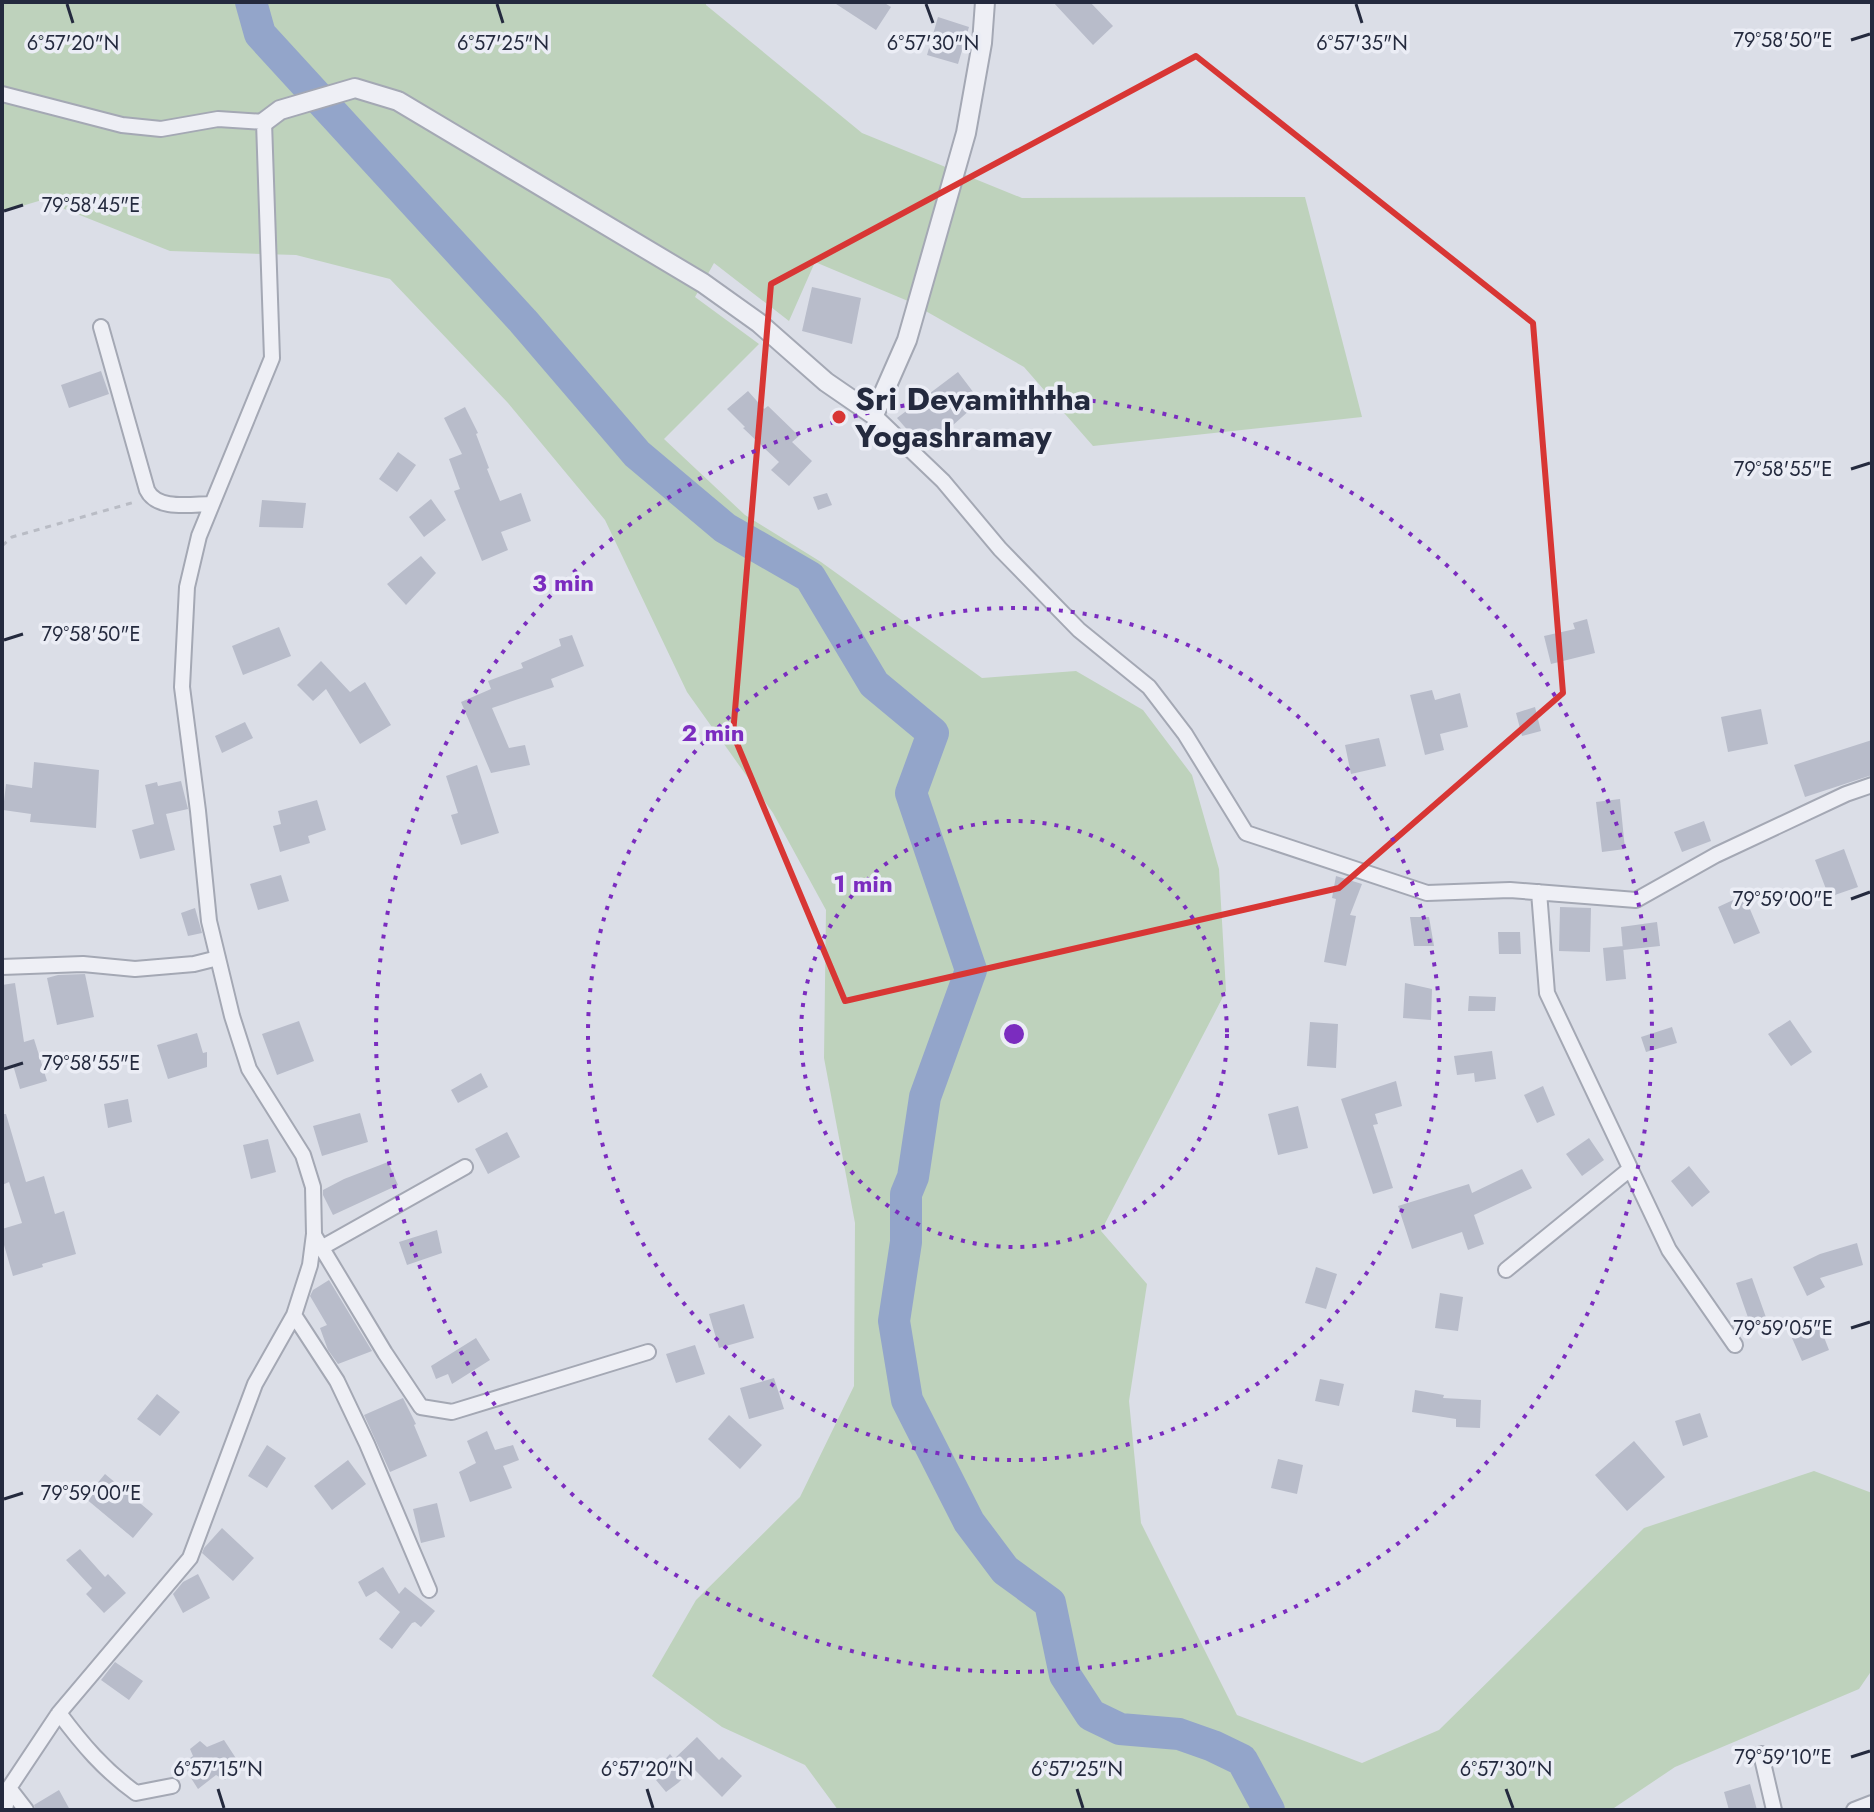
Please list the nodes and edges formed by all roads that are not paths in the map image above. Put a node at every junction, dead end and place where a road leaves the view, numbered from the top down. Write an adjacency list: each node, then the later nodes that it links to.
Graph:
1 (985, 2): 5 (street)
2 (2, 94): 3 (street)
3 (264, 122): 5 (street); 6 (street)
4 (101, 327): 6 (street)
5 (874, 415): 8 (street)
6 (212, 504): 9 (street)
7 (1872, 785): 8 (street)
8 (1539, 892): 12 (street)
9 (218, 958): 10 (street); 13 (street)
10 (2, 967)
11 (465, 1167): 13 (street)
12 (1630, 1169): 14 (street); 16 (street)
13 (317, 1241): 15 (street); 17 (street)
14 (1506, 1270)
15 (294, 1315): 18 (street); 19 (street)
16 (1735, 1345)
17 (648, 1352)
18 (429, 1590)
19 (59, 1713): 21 (street); 22 (street)
20 (1761, 1754): 26 (street)
21 (172, 1786)
22 (9, 1788): 24 (street); 25 (street)
23 (1872, 1803): 27 (street)
24 (5, 1810)
25 (26, 1810)
26 (1774, 1810)
27 (1854, 1810)

